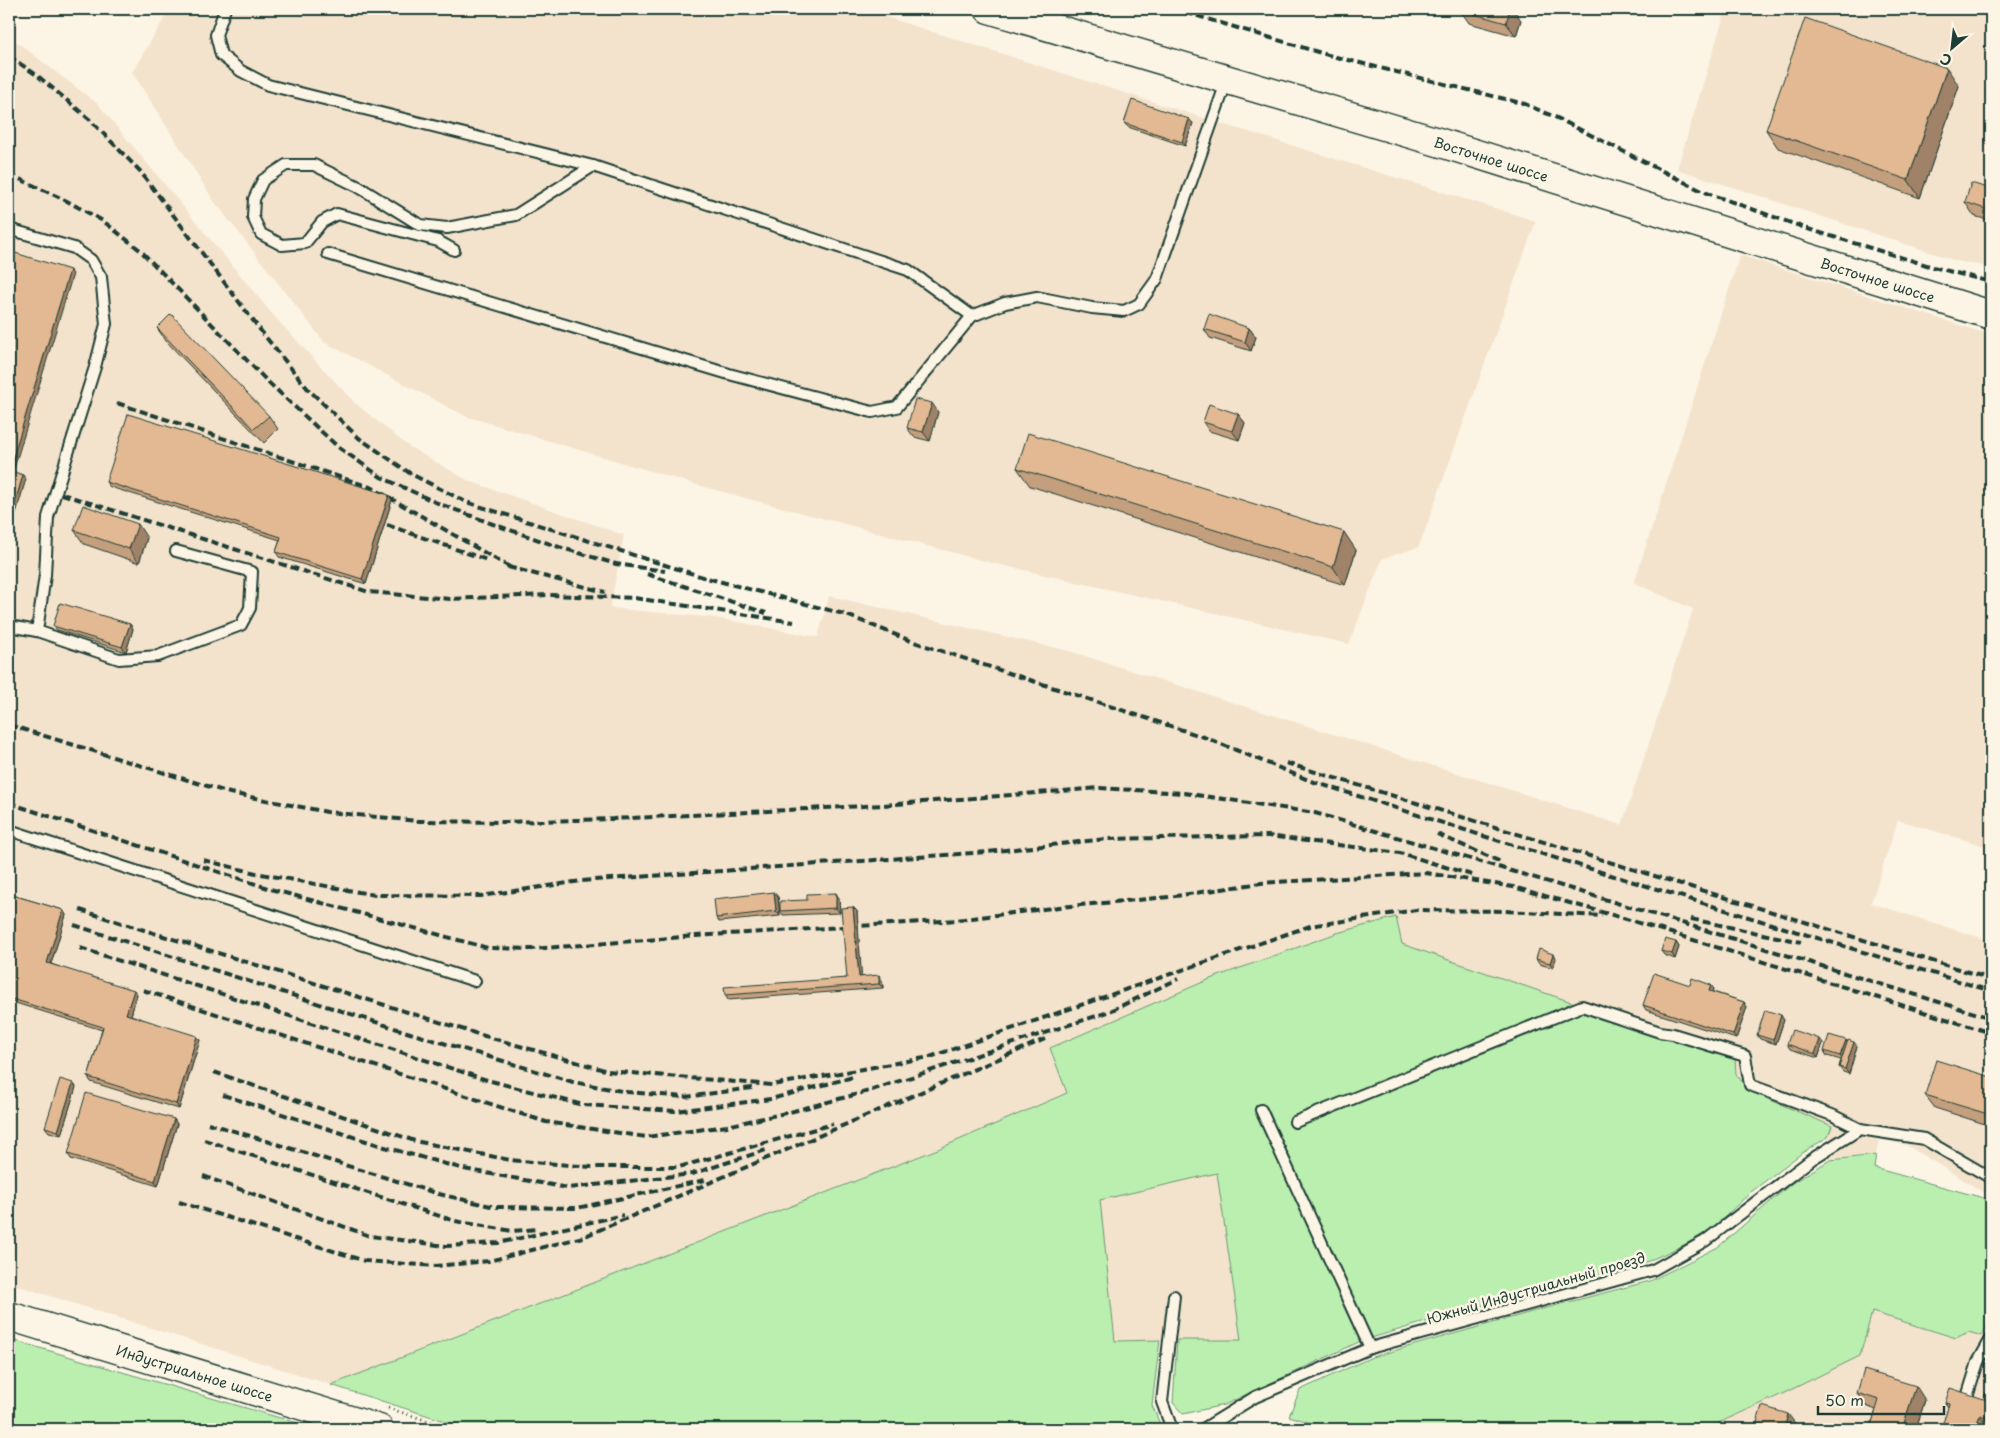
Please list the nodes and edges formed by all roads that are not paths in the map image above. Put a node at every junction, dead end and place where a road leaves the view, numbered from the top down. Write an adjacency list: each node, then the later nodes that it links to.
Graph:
1 (225, 9): 4 (lane)
2 (989, 9): 3 (main road, Восточное шоссе)
3 (1227, 80): 8 (main road, Восточное шоссе); 9 (lane)
4 (593, 166): 6 (lane); 9 (lane)
5 (9, 228): 12 (lane)
6 (454, 250)
7 (328, 254): 9 (lane)
8 (1991, 315)
9 (972, 316)
10 (176, 551): 12 (lane)
11 (9, 626): 12 (lane)
12 (38, 631)
13 (9, 830): 14 (lane)
14 (475, 981)
15 (1261, 1110): 22 (lane)
16 (1295, 1122): 17 (lane)
17 (1860, 1128): 18 (lane); 22 (lane, Южный Индустриальный проезд)
18 (1991, 1178)
19 (1174, 1296): 25 (lane)
20 (9, 1316): 24 (main road, Индустриальное шоссе)
21 (1991, 1339): 23 (lane)
22 (1370, 1348): 26 (lane, Южный Индустриальный проезд)
23 (1968, 1394)
24 (378, 1429)
25 (1172, 1429)
26 (1203, 1429)

